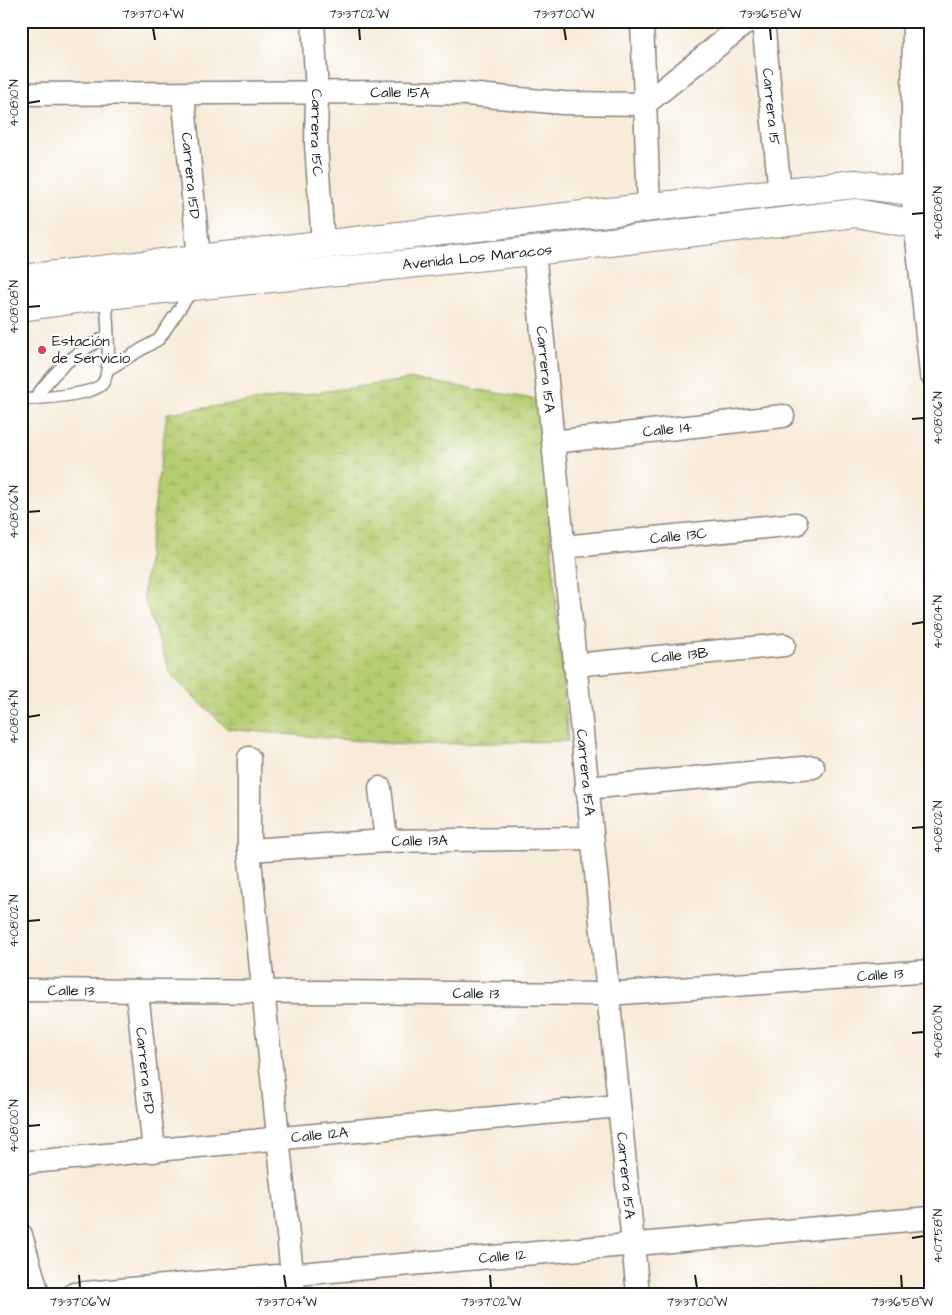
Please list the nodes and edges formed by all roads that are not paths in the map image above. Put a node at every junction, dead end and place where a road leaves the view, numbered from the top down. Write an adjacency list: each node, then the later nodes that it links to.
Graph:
1 (313, 21): 8 (street, Carrera 15C)
2 (642, 21): 9 (street)
3 (748, 21): 9 (street)
4 (763, 21): 10 (street, Carrera 15)
5 (914, 21): 11 (street)
6 (21, 94): 7 (street, Calle 15A)
7 (183, 94): 8 (street, Calle 15A); 16 (street, Carrera 15D)
8 (317, 94): 9 (street, Calle 15A); 14 (street, Carrera 15C)
9 (645, 104): 12 (street)
10 (780, 193): 11 (street, Avenida Los Maracos); 12 (street, Avenida Los Maracos)
11 (921, 195): 13 (street)
12 (649, 208): 14 (street, Avenida Los Maracos)
13 (923, 227): 15 (street, Avenida Los Maracos); 23 (street)
14 (323, 244): 16 (street, Avenida Los Maracos)
15 (534, 251): 18 (street, Avenida Los Maracos); 27 (street, Carrera 15A)
16 (199, 258): 17 (street, Avenida Los Maracos)
17 (21, 279)
18 (194, 287): 19 (street, Avenida Los Maracos); 22 (lane)
19 (106, 295): 20 (street, Avenida Los Maracos); 21 (lane)
20 (21, 307)
21 (107, 336): 22 (lane); 24 (lane)
22 (107, 370): 24 (lane)
23 (931, 374)
24 (34, 399): 25 (lane)
25 (21, 400)
26 (783, 416): 27 (street, Calle 14)
27 (553, 442): 29 (street, Carrera 15A)
28 (796, 524): 29 (street, Calle 13C)
29 (562, 547): 31 (street, Carrera 15A)
30 (784, 645): 31 (street, Calle 13B)
31 (574, 665): 35 (street, Carrera 15A)
32 (249, 758): 38 (street)
33 (813, 767): 35 (street)
34 (380, 788): 37 (street)
35 (586, 788): 36 (street, Carrera 15A)
36 (592, 838): 37 (street, Calle 13A); 43 (street, Carrera 15A)
37 (386, 840): 38 (street, Calle 13A)
38 (249, 850): 42 (street)
39 (931, 971): 43 (street, Calle 13)
40 (21, 990): 41 (street, Calle 13)
41 (137, 991): 42 (street, Calle 13); 46 (street, Carrera 15D)
42 (263, 992): 43 (street, Calle 13); 45 (street)
43 (607, 994): 44 (street, Carrera 15A)
44 (618, 1106): 45 (street, Calle 12A); 50 (street, Carrera 15A)
45 (278, 1139): 46 (street, Calle 12A); 51 (street)
46 (154, 1151): 47 (street, Calle 12A)
47 (21, 1163)
48 (931, 1218): 50 (street, Calle 12)
49 (21, 1235): 52 (street)
50 (632, 1243): 51 (street, Calle 12); 54 (street, Carrera 15A)
51 (293, 1284): 53 (street, Calle 12)
52 (38, 1294)
53 (74, 1294)
54 (638, 1294)

